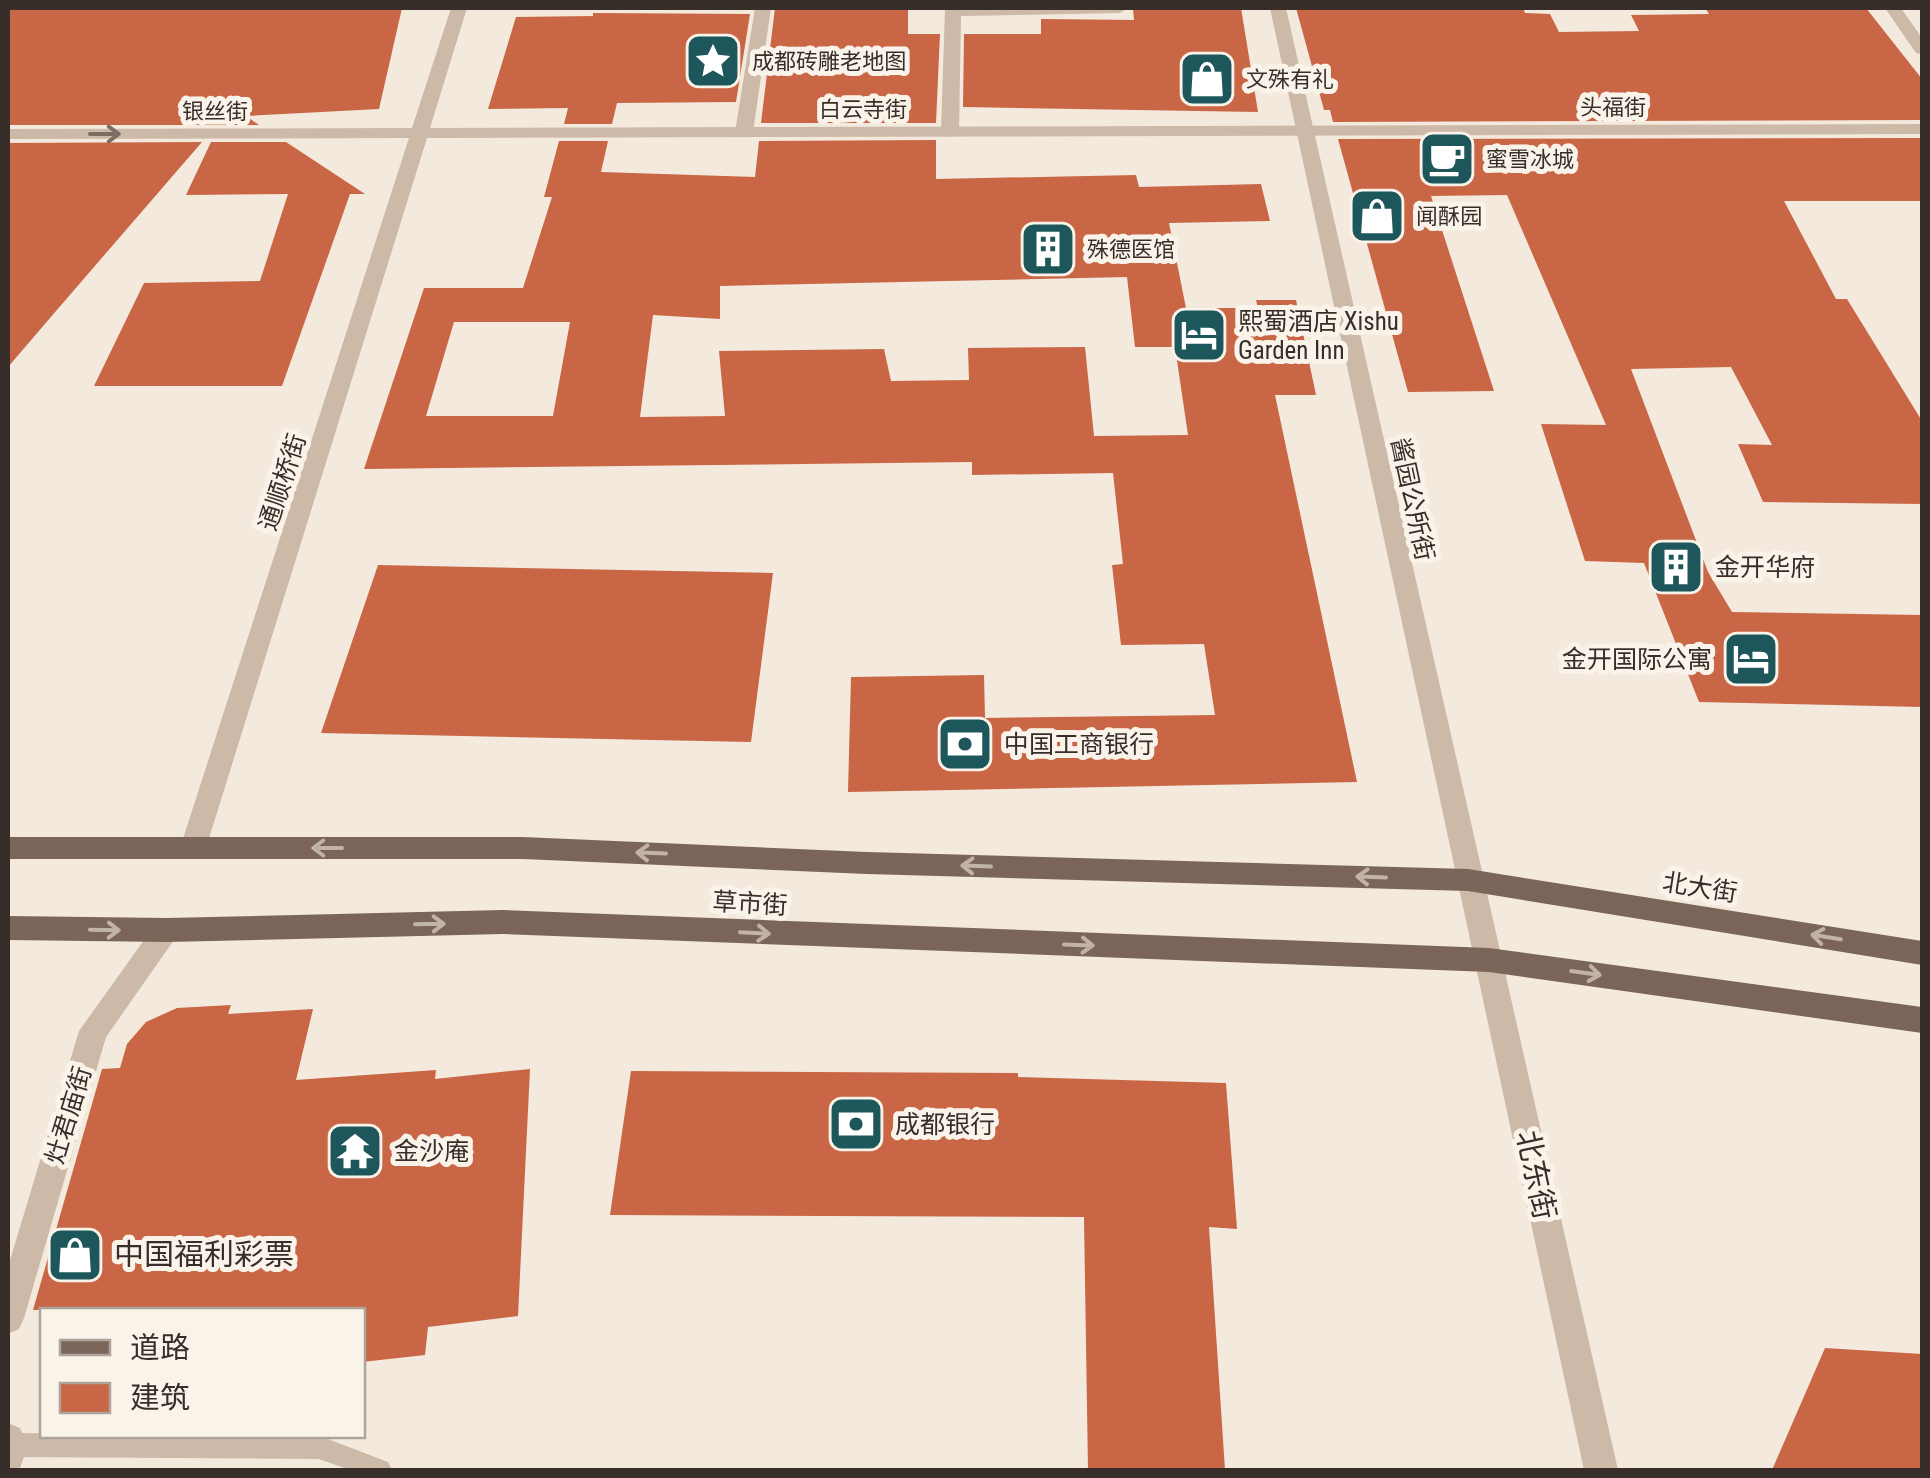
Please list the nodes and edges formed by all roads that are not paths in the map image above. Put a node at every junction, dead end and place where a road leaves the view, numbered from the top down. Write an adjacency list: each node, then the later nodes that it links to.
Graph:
1 (459, 8): 12 (street, 通顺桥街)
2 (763, 8): 10 (street)
3 (1120, 8): 6 (street)
4 (1278, 8): 9 (street, 酱园公所街)
5 (1893, 8): 7 (street)
6 (953, 9): 11 (street)
7 (1922, 49)
8 (1922, 129): 9 (street, 头福街)
9 (1303, 130): 11 (street, 白云寺街); 16 (street, 酱园公所街)
10 (744, 132): 11 (street, 白云寺街); 12 (street, 白云寺街)
11 (950, 132)
12 (422, 133): 13 (street, 银丝街, one-way to 12); 15 (street, 通顺桥街)
13 (8, 134)
14 (8, 848): 15 (main road, 草市街)
15 (193, 848): 16 (main road, 草市街, one-way to 15)
16 (1468, 880): 19 (main road, 北大街, one-way to 16); 20 (street, 北东街)
17 (8, 928): 18 (main road, 草市街, one-way to 18)
18 (167, 930): 20 (main road, 草市街, one-way to 20); 22 (street, 灶君庙街)
19 (1922, 953)
20 (1489, 960): 21 (main road, one-way to 21); 25 (street, 北东街)
21 (1922, 1020)
22 (8, 1318)
23 (9, 1447): 24 (lane)
24 (380, 1470)
25 (1601, 1470)

